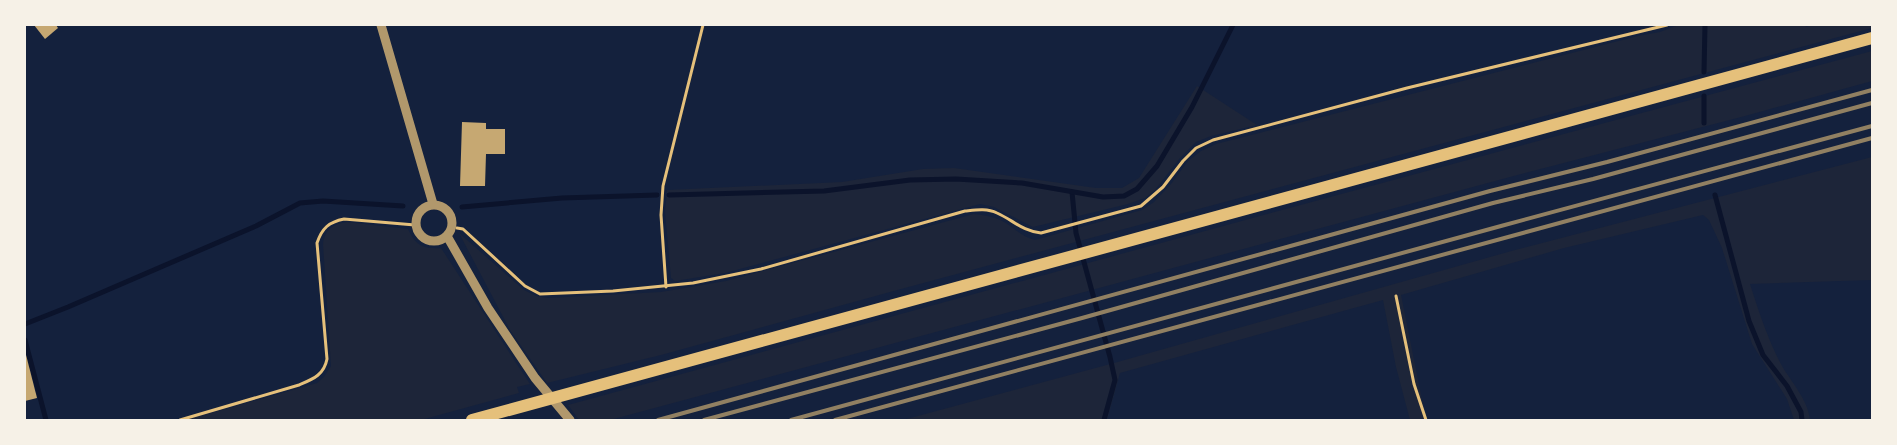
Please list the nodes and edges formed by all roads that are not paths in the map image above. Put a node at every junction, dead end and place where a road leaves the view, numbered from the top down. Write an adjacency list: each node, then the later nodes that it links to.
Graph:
1 (381, 25): 3 (street)
2 (1872, 38): 5 (main road)
3 (433, 204): 4 (street); 4 (street)
4 (447, 236): 6 (street)
5 (472, 420)
6 (570, 420)

